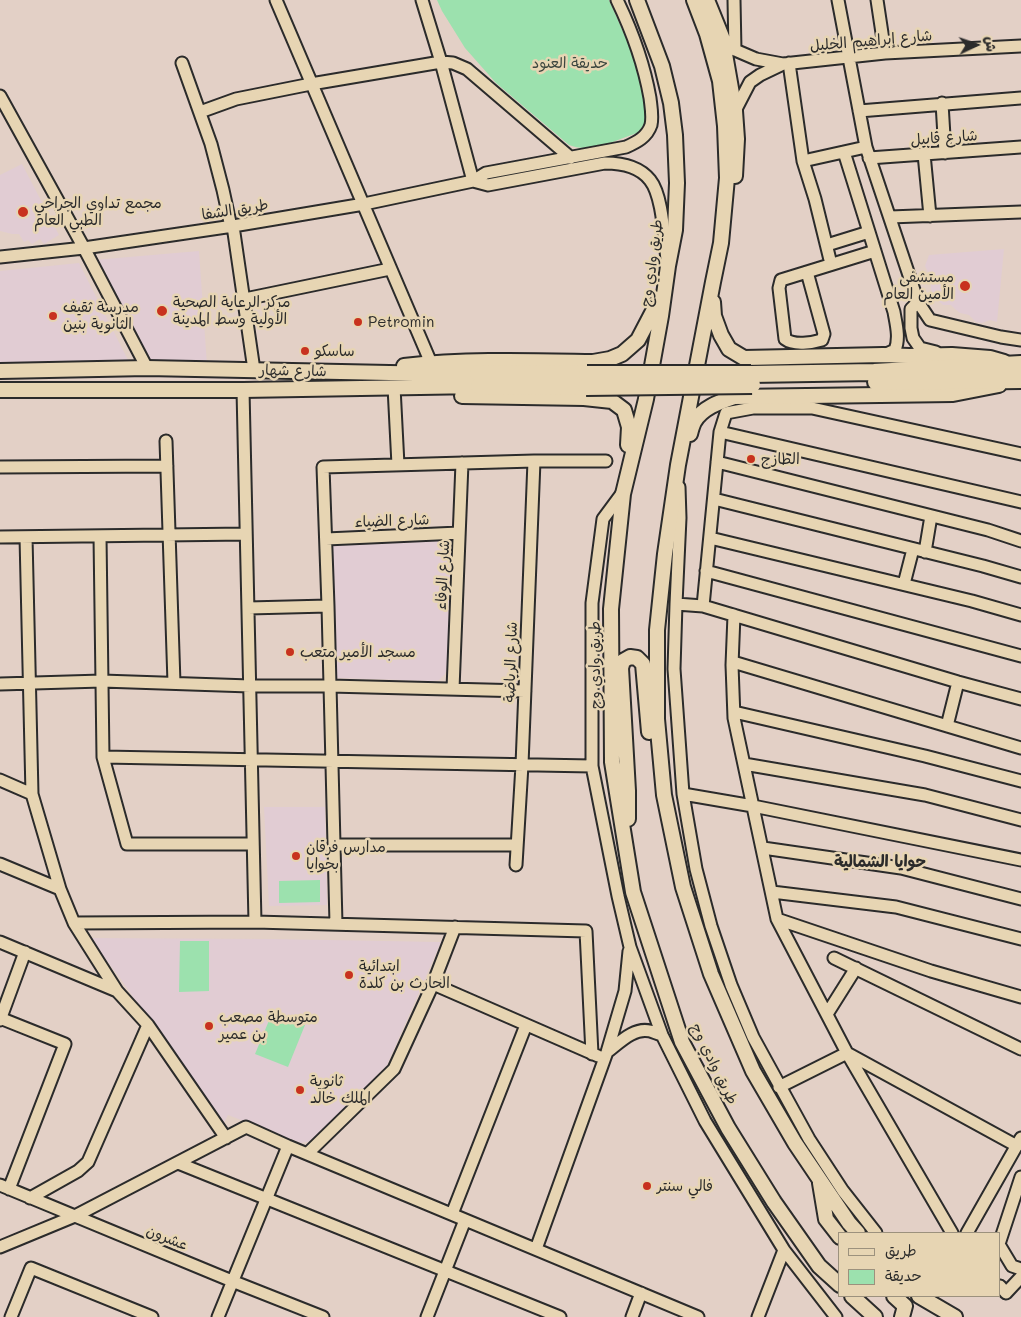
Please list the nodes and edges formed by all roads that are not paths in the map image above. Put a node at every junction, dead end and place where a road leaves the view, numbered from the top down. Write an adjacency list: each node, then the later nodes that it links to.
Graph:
1 (276, 0): 18 (street)
2 (422, 0): 15 (street)
3 (617, 0): 30 (street)
4 (638, 0): 45 (main road, طريق وادي وج)
5 (694, 0): 39 (main road)
6 (707, 0): 10 (main road)
7 (734, 0): 12 (street)
8 (838, 0): 14 (street)
9 (877, 0): 13 (street)
10 (722, 37): 12 (street); 22 (main road)
11 (1021, 46): 13 (street, شارع إبراهيم الخليل)
12 (736, 50): 17 (street)
13 (885, 53): 14 (street, شارع إبراهيم الخليل)
14 (849, 56): 17 (street, شارع إبراهيم الخليل); 23 (street)
15 (441, 62): 18 (street); 30 (street); 32 (street)
16 (182, 63): 24 (street)
17 (786, 63): 22 (street); 31 (street)
18 (311, 84): 24 (street); 33 (street)
19 (0, 96): 41 (street)
20 (1021, 98): 21 (street)
21 (942, 104): 23 (street); 28 (street)
22 (735, 111): 39 (main road)
23 (859, 111): 27 (street)
24 (200, 112): 37 (street)
25 (1021, 147): 28 (street, شارع قابيل)
26 (844, 152): 27 (street, شارع قابيل); 31 (street, شارع قابيل); 38 (street)
27 (868, 153): 29 (street, شارع قابيل); 36 (street)
28 (945, 153): 29 (street, شارع قابيل)
29 (924, 154): 35 (street)
30 (571, 158): 32 (street)
31 (803, 162): 40 (street)
32 (473, 182): 33 (street, طريق الشفا); 45 (street)
33 (364, 204): 37 (street, طريق الشفا); 46 (street)
34 (1021, 212): 35 (street)
35 (930, 216): 36 (street)
36 (890, 217): 51 (street)
37 (232, 226): 41 (street, طريق الشفا); 50 (street)
38 (869, 232): 40 (street); 42 (street)
39 (721, 242): 48 (main road)
40 (826, 245): 44 (street)
41 (84, 248): 43 (street, طريق الشفا); 58 (street)
42 (875, 251): 44 (street); 52 (street)
43 (0, 257)
44 (832, 264): 47 (street)
45 (668, 266): 49 (main road, طريق وادي وج)
46 (390, 269): 50 (street); 56 (street)
47 (807, 272): 47 (street)
48 (713, 282): 54 (main road); 76 (main road)
49 (666, 286): 56 (main road); 79 (main road, طريق وادي وج)
50 (244, 300): 59 (street)
51 (914, 306): 52 (street); 53 (street); 55 (street)
52 (894, 312): 54 (street)
53 (1021, 340)
54 (883, 355): 55 (main road)
55 (952, 355): 57 (main road)
56 (431, 363): 61 (main road)
57 (1015, 364): 63 (highway)
58 (148, 368): 59 (main road, شارع شهار); 60 (main road, شارع شهار)
59 (254, 370): 61 (main road, شارع شهار)
60 (0, 371)
61 (342, 372): 62 (main road, شارع شهار)
62 (479, 380): 63 (highway, bridge); 65 (main road, شارع شهار)
63 (751, 380): 64 (highway)
64 (1021, 381): 76 (main road)
65 (394, 387): 67 (main road, شارع شهار); 75 (street); 79 (main road)
66 (0, 390): 67 (main road, شارع شهار)
67 (244, 390): 84 (street)
68 (720, 432): 70 (street); 73 (street); 81 (street)
69 (166, 441): 77 (street)
70 (1021, 454)
71 (534, 461): 72 (street); 74 (street); 113 (street, شارع الرياضة)
72 (606, 461)
73 (717, 462): 80 (street); 82 (street)
74 (462, 463): 75 (street); 83 (street, شارع الوفاء)
75 (398, 465): 90 (street)
76 (678, 465): 97 (street); 130 (main road)
77 (167, 466): 78 (street); 85 (street)
78 (0, 467)
79 (626, 484): 123 (street); 135 (main road, طريق وادي وج)
80 (714, 499): 89 (street); 92 (street)
81 (1021, 502)
82 (931, 516): 91 (street); 93 (street)
83 (459, 533): 90 (street, شارع الضياء); 112 (street, شارع الوفاء)
84 (246, 534): 85 (street); 100 (street)
85 (169, 535): 86 (street); 108 (street)
86 (100, 536): 88 (street); 105 (street)
87 (0, 537): 88 (street)
88 (26, 537): 106 (street)
89 (710, 538): 94 (street); 96 (street)
90 (326, 539): 98 (street)
91 (1021, 541)
92 (913, 548): 93 (street); 96 (street)
93 (925, 552): 95 (street)
94 (706, 571): 99 (street); 103 (street)
95 (1021, 577)
96 (904, 584): 102 (street)
97 (676, 604): 99 (street); 127 (street)
98 (328, 606): 100 (street); 111 (street)
99 (703, 606): 101 (street)
100 (248, 608): 110 (street)
101 (734, 615): 104 (street); 107 (street)
102 (1021, 615)
103 (1021, 656)
104 (733, 662): 115 (street); 116 (street)
105 (102, 681): 106 (street); 108 (street); 118 (street)
106 (29, 682): 109 (street); 126 (street)
107 (958, 682): 114 (street); 116 (street)
108 (174, 683): 110 (street)
109 (0, 684)
110 (250, 686): 111 (street); 119 (street)
111 (330, 686): 112 (street); 120 (street)
112 (452, 689): 113 (street)
113 (525, 690): 122 (street, شارع الرياضة)
114 (1021, 699)
115 (734, 712): 121 (street); 125 (street)
116 (947, 726): 117 (street)
117 (1021, 748)
118 (103, 757): 119 (street); 131 (street)
119 (252, 760): 120 (street); 131 (street)
120 (332, 762): 122 (street); 132 (street)
121 (744, 764): 128 (street); 129 (street)
122 (522, 765): 123 (street); 133 (street, شارع الرياضة)
123 (592, 766): 149 (street)
124 (0, 780): 126 (street)
125 (1021, 781)
126 (32, 794): 139 (street)
127 (683, 794): 128 (street); 165 (street)
128 (753, 806): 134 (street); 136 (street)
129 (1021, 820)
130 (673, 838): 135 (main road); 172 (main road)
131 (253, 844): 143 (street)
132 (334, 845): 133 (street); 145 (street)
133 (517, 845): 138 (street, شارع الرياضة)
134 (762, 848): 140 (street); 141 (street)
135 (627, 854): 193 (main road, طريق وادي وج)
136 (1021, 860)
137 (0, 864): 139 (street)
138 (516, 865)
139 (60, 889): 144 (street)
140 (772, 892): 142 (street); 147 (street)
141 (1021, 899)
142 (777, 919): 155 (street); 156 (street)
143 (255, 922): 144 (street); 145 (street)
144 (74, 923): 154 (street)
145 (336, 924): 146 (street)
146 (455, 927): 153 (street); 163 (street)
147 (1021, 939)
148 (0, 942): 150 (street)
149 (630, 947): 160 (street); 164 (street)
150 (25, 952): 154 (street); 157 (street)
151 (834, 958): 152 (street)
152 (856, 968): 156 (street); 161 (street)
153 (434, 984): 159 (street); 169 (street)
154 (117, 991): 158 (street)
155 (1021, 997)
156 (827, 1014): 162 (street)
157 (0, 1019): 173 (street)
158 (148, 1025): 166 (street); 174 (street)
159 (526, 1025): 163 (street); 176 (street)
160 (662, 1035): 164 (street); 188 (street)
161 (1021, 1049)
162 (847, 1053): 165 (street); 167 (street); 181 (street)
163 (592, 1054): 164 (street)
164 (605, 1056): 187 (street)
165 (780, 1087): 180 (street)
166 (226, 1138): 168 (street); 170 (street)
167 (1019, 1142): 182 (street)
168 (288, 1146): 169 (street); 175 (street)
169 (307, 1154): 176 (street)
170 (178, 1163): 175 (street); 177 (street)
171 (1021, 1177): 184 (street)
172 (819, 1178): 179 (main road); 183 (main road)
173 (5, 1187): 174 (street, عشرون)
174 (30, 1198): 177 (street, عشرون)
175 (266, 1198): 190 (street); 192 (street)
176 (452, 1214): 178 (street)
177 (75, 1216): 185 (street); 192 (street, عشرون)
178 (464, 1220): 187 (street); 190 (street)
179 (857, 1232)
180 (875, 1232)
181 (951, 1232)
182 (968, 1232)
183 (838, 1234)
184 (1001, 1238)
185 (0, 1247)
186 (1001, 1248): 189 (street)
187 (536, 1249): 195 (street)
188 (784, 1250): 207 (street); 208 (street)
189 (1021, 1269)
190 (444, 1270): 203 (street); 204 (street)
191 (1021, 1277): 194 (street)
192 (232, 1281): 201 (street); 202 (street, عشرون)
193 (838, 1283)
194 (1001, 1287)
195 (642, 1293): 205 (street); 206 (street)
196 (853, 1297): 209 (main road)
197 (895, 1297): 210 (main road)
198 (922, 1297): 211 (main road)
199 (11, 1317): 200 (street)
200 (152, 1317)
201 (218, 1317)
202 (323, 1317)
203 (427, 1317)
204 (560, 1317)
205 (632, 1317)
206 (698, 1317)
207 (758, 1317)
208 (836, 1317)
209 (875, 1317)
210 (902, 1317)
211 (955, 1317)

